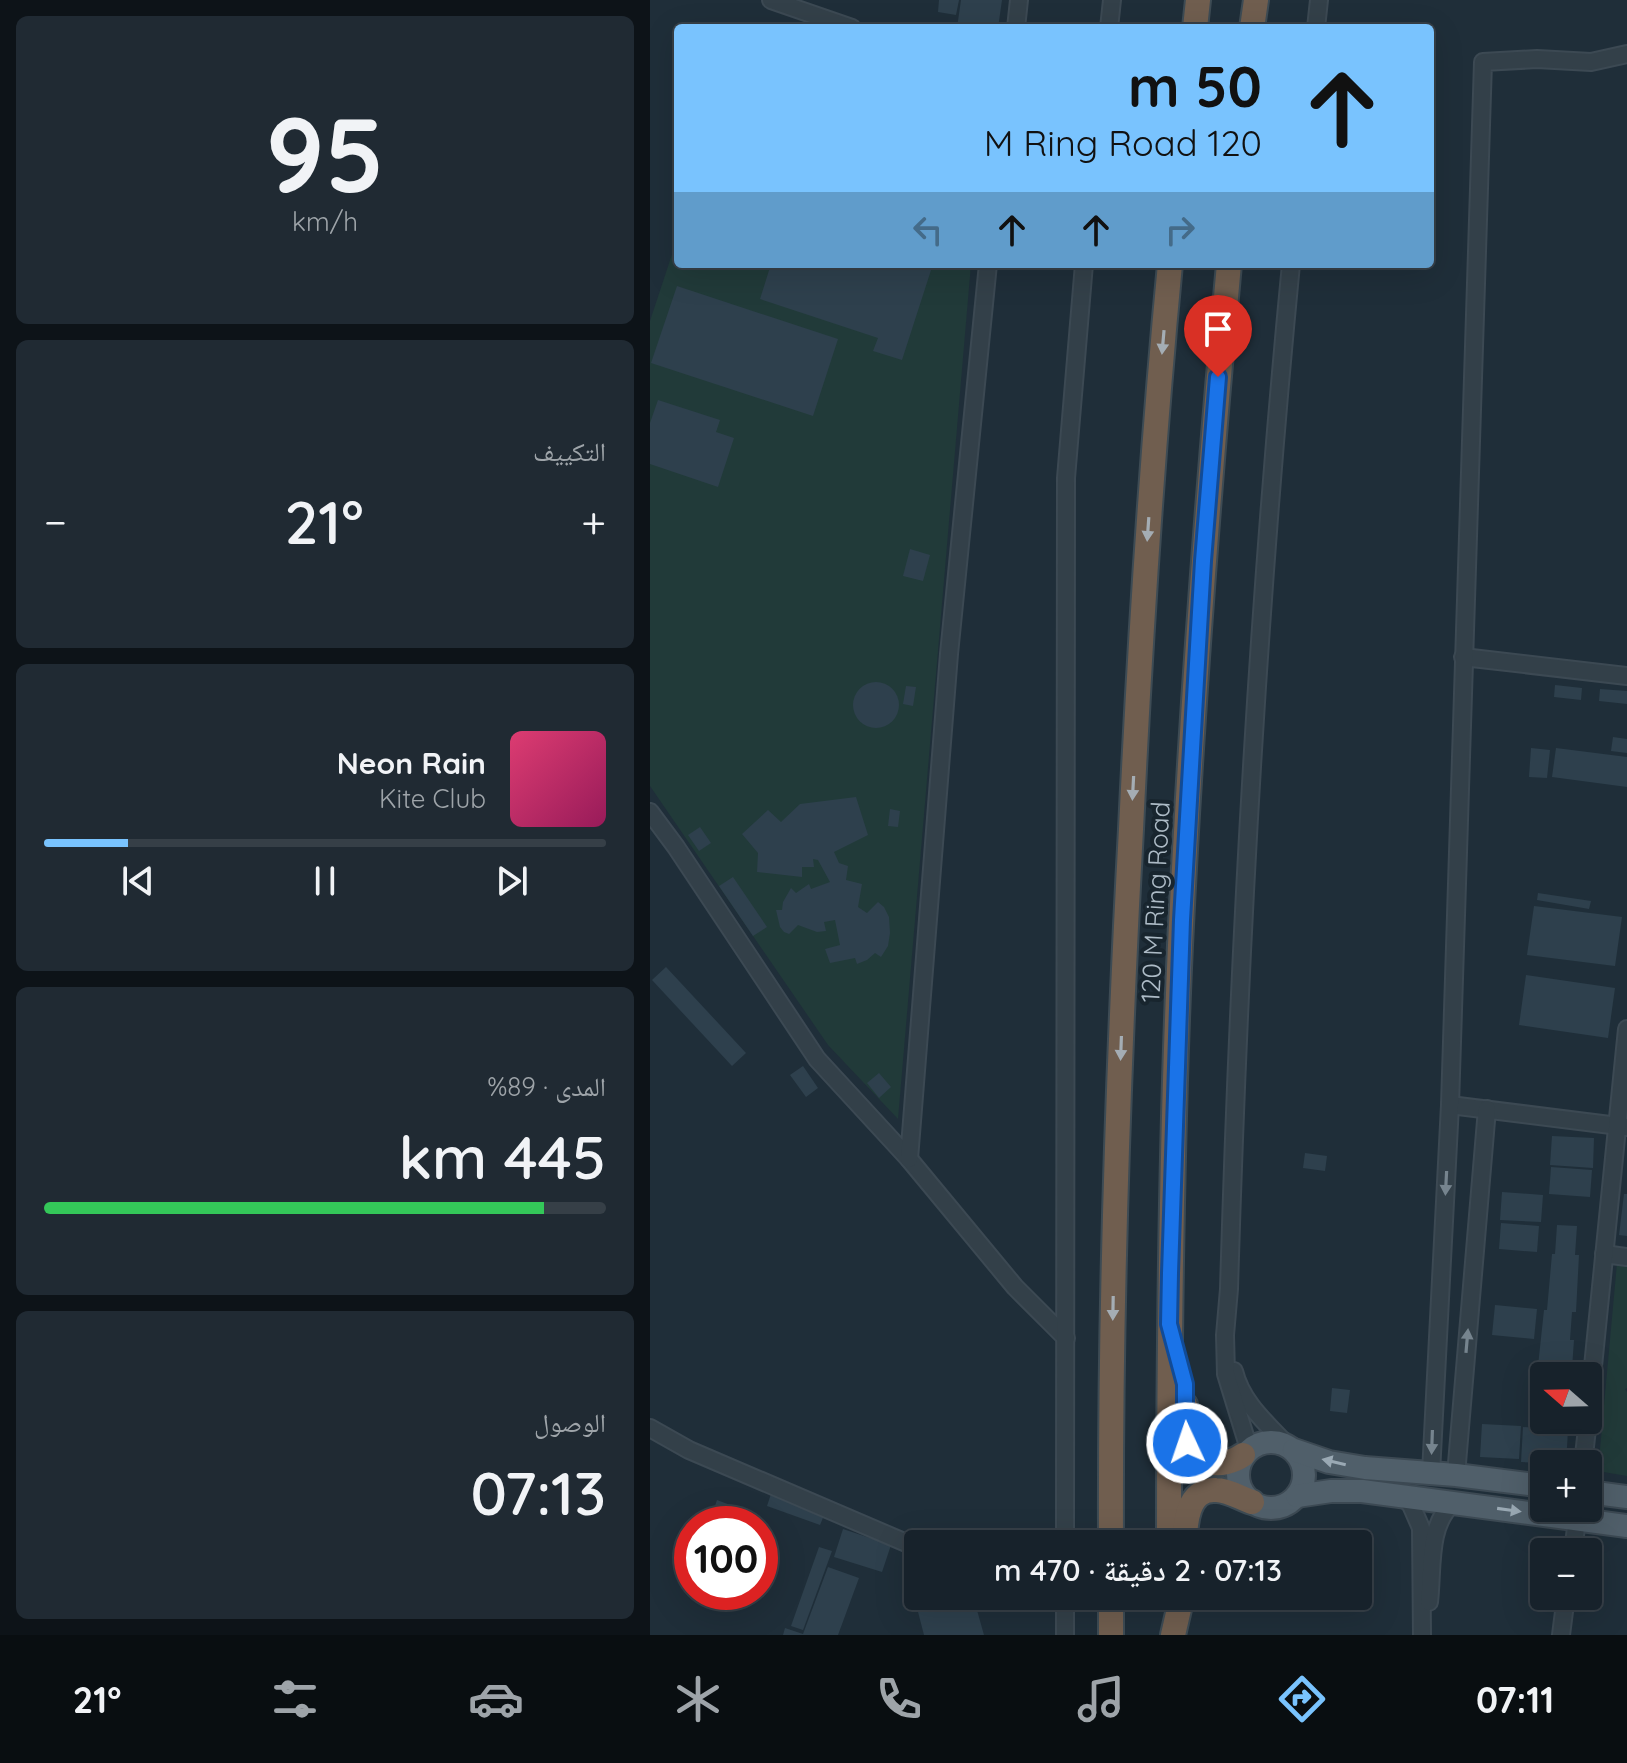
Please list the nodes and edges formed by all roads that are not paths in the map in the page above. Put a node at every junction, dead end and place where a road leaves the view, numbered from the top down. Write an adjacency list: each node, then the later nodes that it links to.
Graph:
1 (771, 0): 7 (street)
2 (1019, 0): 8 (street)
3 (1112, 0): 9 (street)
4 (1198, 0): 10 (highway)
5 (1256, 0): 11 (highway)
6 (1319, 0): 12 (street)
7 (840, 24)
8 (1016, 24)
9 (1109, 24)
10 (1195, 24)
11 (1253, 24)
12 (1316, 24)
13 (1627, 54): 19 (street)
14 (988, 268): 26 (street)
15 (1084, 268): 31 (street)
16 (1170, 268): 49 (highway, 120 M Ring Road, one-way to 49)
17 (1229, 268): 30 (highway, 120 M Ring Road)
18 (1291, 268): 29 (street)
19 (1463, 657): 20 (street); 23 (street)
20 (1627, 676)
21 (650, 812): 26 (street)
22 (1627, 1029): 25 (street)
23 (1450, 1105): 24 (street); 36 (street, one-way to 36)
24 (1487, 1109): 25 (street); 37 (street, one-way to 24)
25 (1622, 1126): 27 (street)
26 (909, 1159): 31 (street)
27 (1604, 1254): 28 (street); 32 (street)
28 (1627, 1257)
29 (1229, 1289): 34 (street); 35 (street)
30 (1169, 1324): 35 (highway); 50 (highway, 120 M Ring Road)
31 (1066, 1338): 48 (street)
32 (1593, 1362)
33 (650, 1428): 52 (street)
34 (1290, 1447): 35 (main road); 36 (main road, one-way to 34); 40 (main road)
35 (1246, 1452): 43 (main road)
36 (1431, 1473): 37 (main road)
37 (1456, 1475): 38 (main road)
38 (1530, 1484)
39 (1602, 1494): 42 (main road)
40 (1297, 1496): 41 (main road); 43 (main road)
41 (1403, 1496): 44 (main road); 61 (street)
42 (1627, 1497)
43 (1252, 1502): 51 (highway)
44 (1453, 1503): 45 (main road, one-way to 45); 61 (street)
45 (1530, 1513)
46 (1598, 1522): 47 (main road)
47 (1627, 1526)
48 (1065, 1530)
49 (1111, 1530)
50 (1169, 1530)
51 (1185, 1530)
52 (904, 1542)
53 (1065, 1610): 58 (street)
54 (1111, 1610): 59 (highway)
55 (1170, 1610): 60 (highway)
56 (1178, 1610): 60 (highway)
57 (1564, 1610): 62 (street)
58 (1065, 1635)
59 (1111, 1635)
60 (1171, 1635)
61 (1423, 1635)
62 (1561, 1635)

